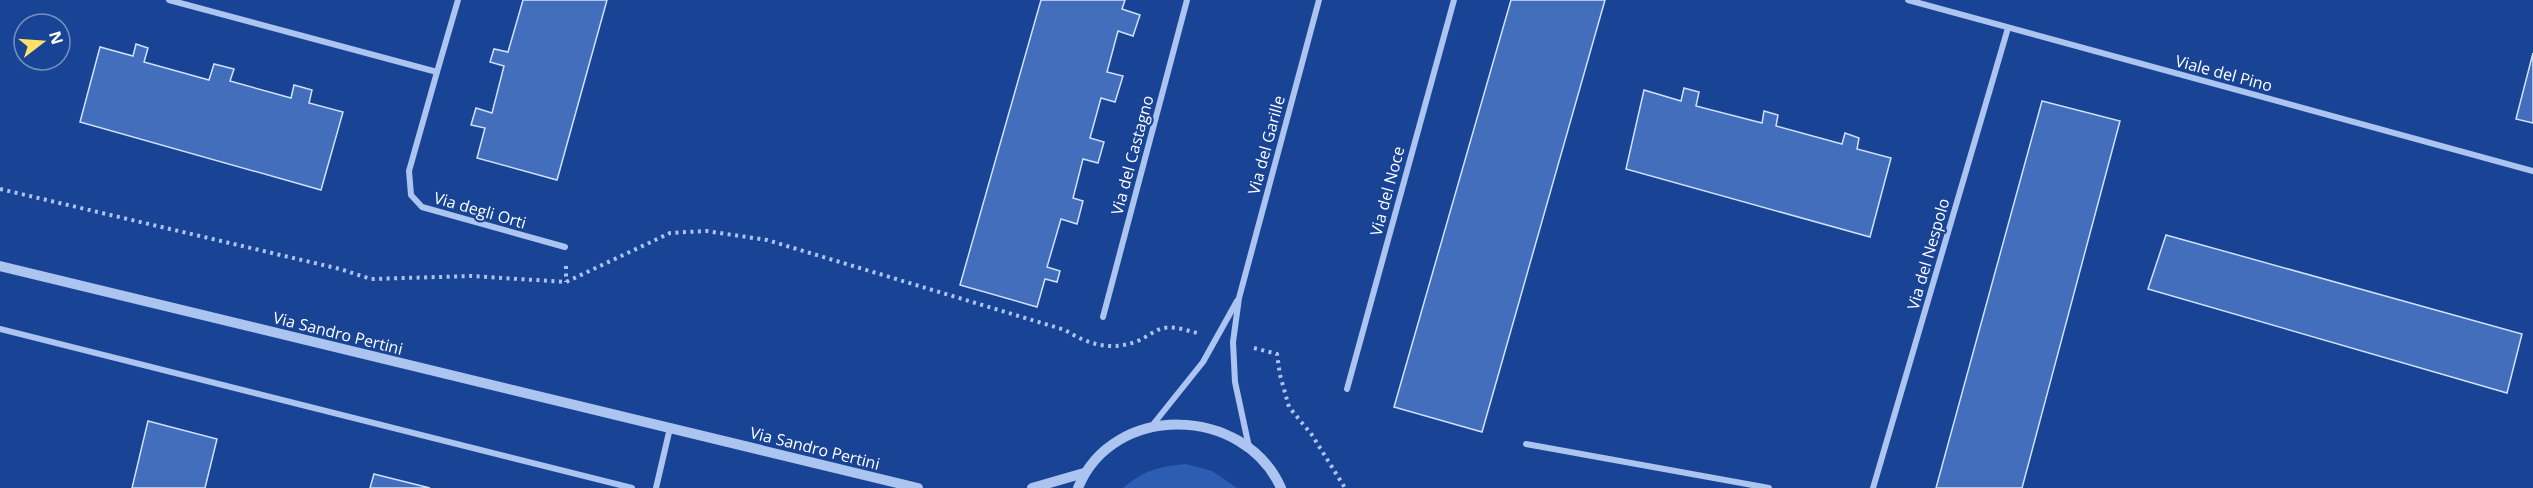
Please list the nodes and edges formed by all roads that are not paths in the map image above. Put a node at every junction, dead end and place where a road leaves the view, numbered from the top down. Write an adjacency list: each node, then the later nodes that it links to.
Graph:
1 (169, 0): 8 (street)
2 (459, 0): 8 (street, Via degli Orti)
3 (1187, 0): 13 (street, Via del Castagno)
4 (1319, 0): 12 (street, Via del Garille)
5 (1454, 0): 15 (street, Via del Noce)
6 (1908, 0): 7 (street, Viale del Pino)
7 (2008, 27): 9 (street, Viale del Pino); 28 (street, Via del Nespolo)
8 (437, 72): 10 (street, Via degli Orti)
9 (2533, 171)
10 (565, 247)
11 (0, 266): 17 (street, Via Sandro Pertini)
12 (1239, 298): 16 (street, Via del Garille); 19 (street, Via del Garille)
13 (1103, 317)
14 (0, 329): 21 (street)
15 (1347, 389)
16 (1151, 427): 19 (street); 20 (street)
17 (670, 428): 22 (street); 23 (street, Via Sandro Pertini)
18 (1526, 444): 27 (street)
19 (1249, 447): 26 (street)
20 (1084, 473): 24 (street); 25 (street)
21 (632, 488)
22 (656, 488)
23 (918, 488)
24 (1032, 488)
25 (1078, 488)
26 (1281, 488)
27 (1768, 488)
28 (1873, 488)

